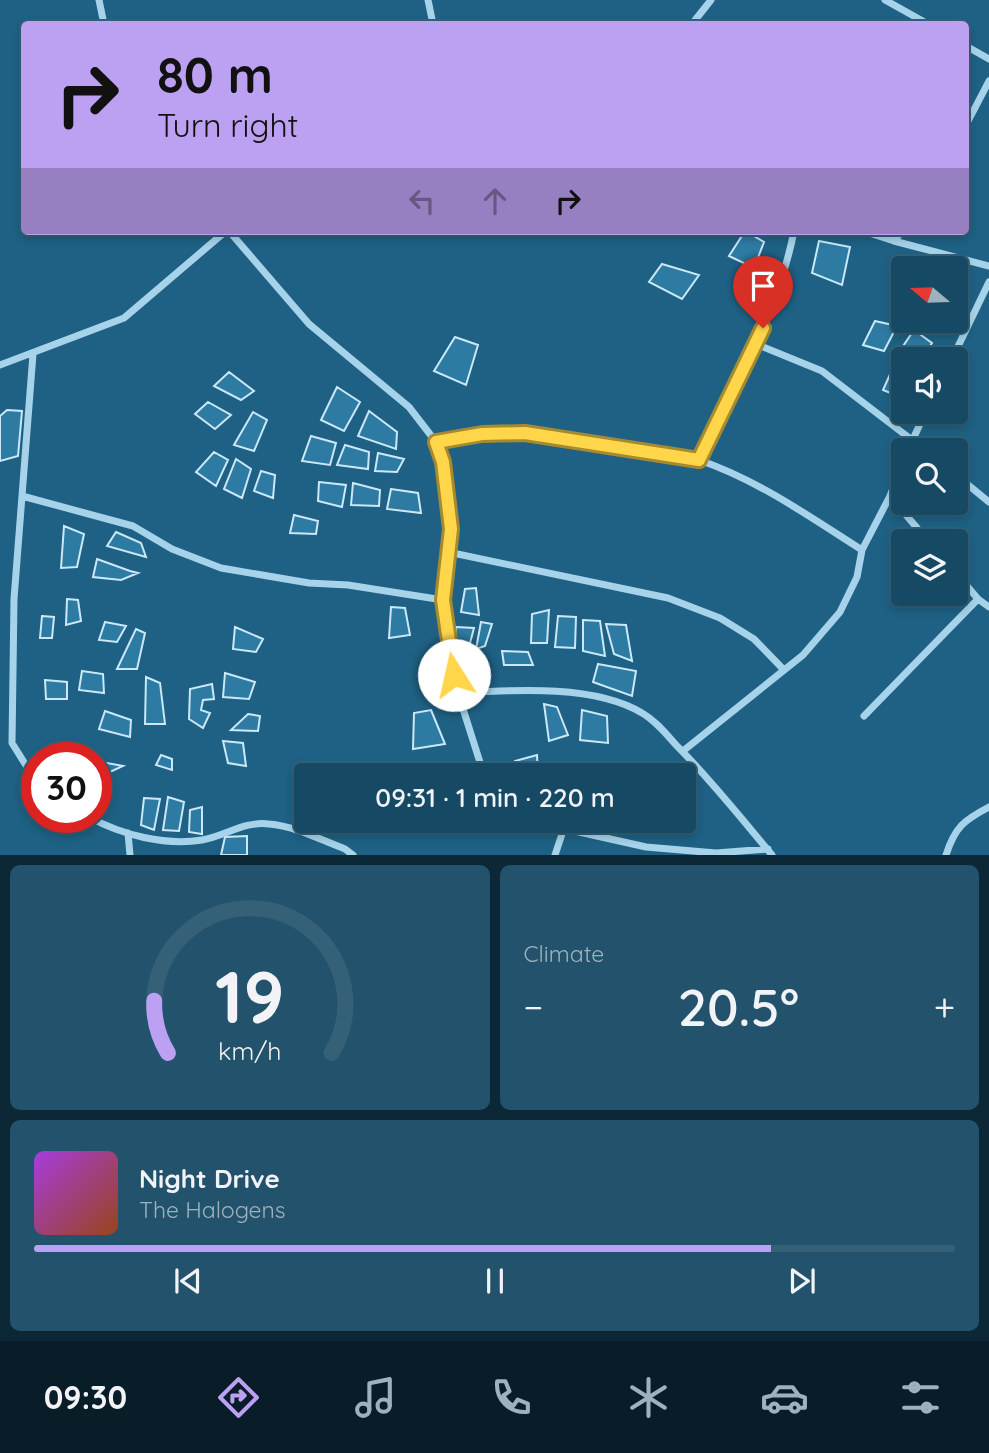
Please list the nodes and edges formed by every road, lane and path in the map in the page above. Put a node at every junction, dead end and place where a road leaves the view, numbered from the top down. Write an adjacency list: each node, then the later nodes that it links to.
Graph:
1 (99, 0): 5 (street)
2 (428, 0): 6 (street)
3 (711, 0): 7 (street)
4 (885, 0): 8 (street)
5 (103, 21)
6 (432, 21)
7 (694, 21)
8 (923, 21)
9 (969, 48): 10 (street)
10 (989, 60)
11 (989, 81): 12 (street)
12 (969, 119)
13 (222, 235): 23 (street)
14 (231, 235): 26 (street)
15 (793, 235): 21 (street)
16 (875, 235): 18 (street)
17 (899, 235): 18 (street)
18 (894, 241): 19 (street)
19 (989, 265)
20 (989, 282): 22 (street)
21 (756, 344): 25 (street); 27 (street)
22 (958, 347)
23 (33, 354): 24 (street); 29 (street)
24 (0, 365)
25 (911, 438)
26 (436, 442): 27 (street); 34 (street)
27 (699, 460): 33 (street)
28 (968, 485): 31 (street)
29 (22, 496): 37 (street); 43 (street)
30 (890, 496): 32 (street); 33 (street)
31 (989, 502)
32 (918, 529)
33 (862, 551): 39 (street)
34 (448, 552): 37 (street); 39 (street)
35 (968, 587): 36 (street)
36 (978, 599): 38 (street); 41 (street)
37 (443, 600): 40 (street)
38 (989, 607)
39 (783, 670): 42 (street)
40 (458, 693): 42 (street); 44 (street)
41 (864, 716)
42 (682, 751): 50 (street)
43 (21, 757)
44 (480, 763)
45 (989, 807): 54 (street)
46 (112, 826): 47 (street)
47 (128, 833): 51 (street); 52 (street)
48 (562, 833): 53 (street)
49 (586, 833): 50 (street)
50 (770, 852)
51 (130, 855)
52 (353, 855)
53 (555, 855)
54 (946, 855)

